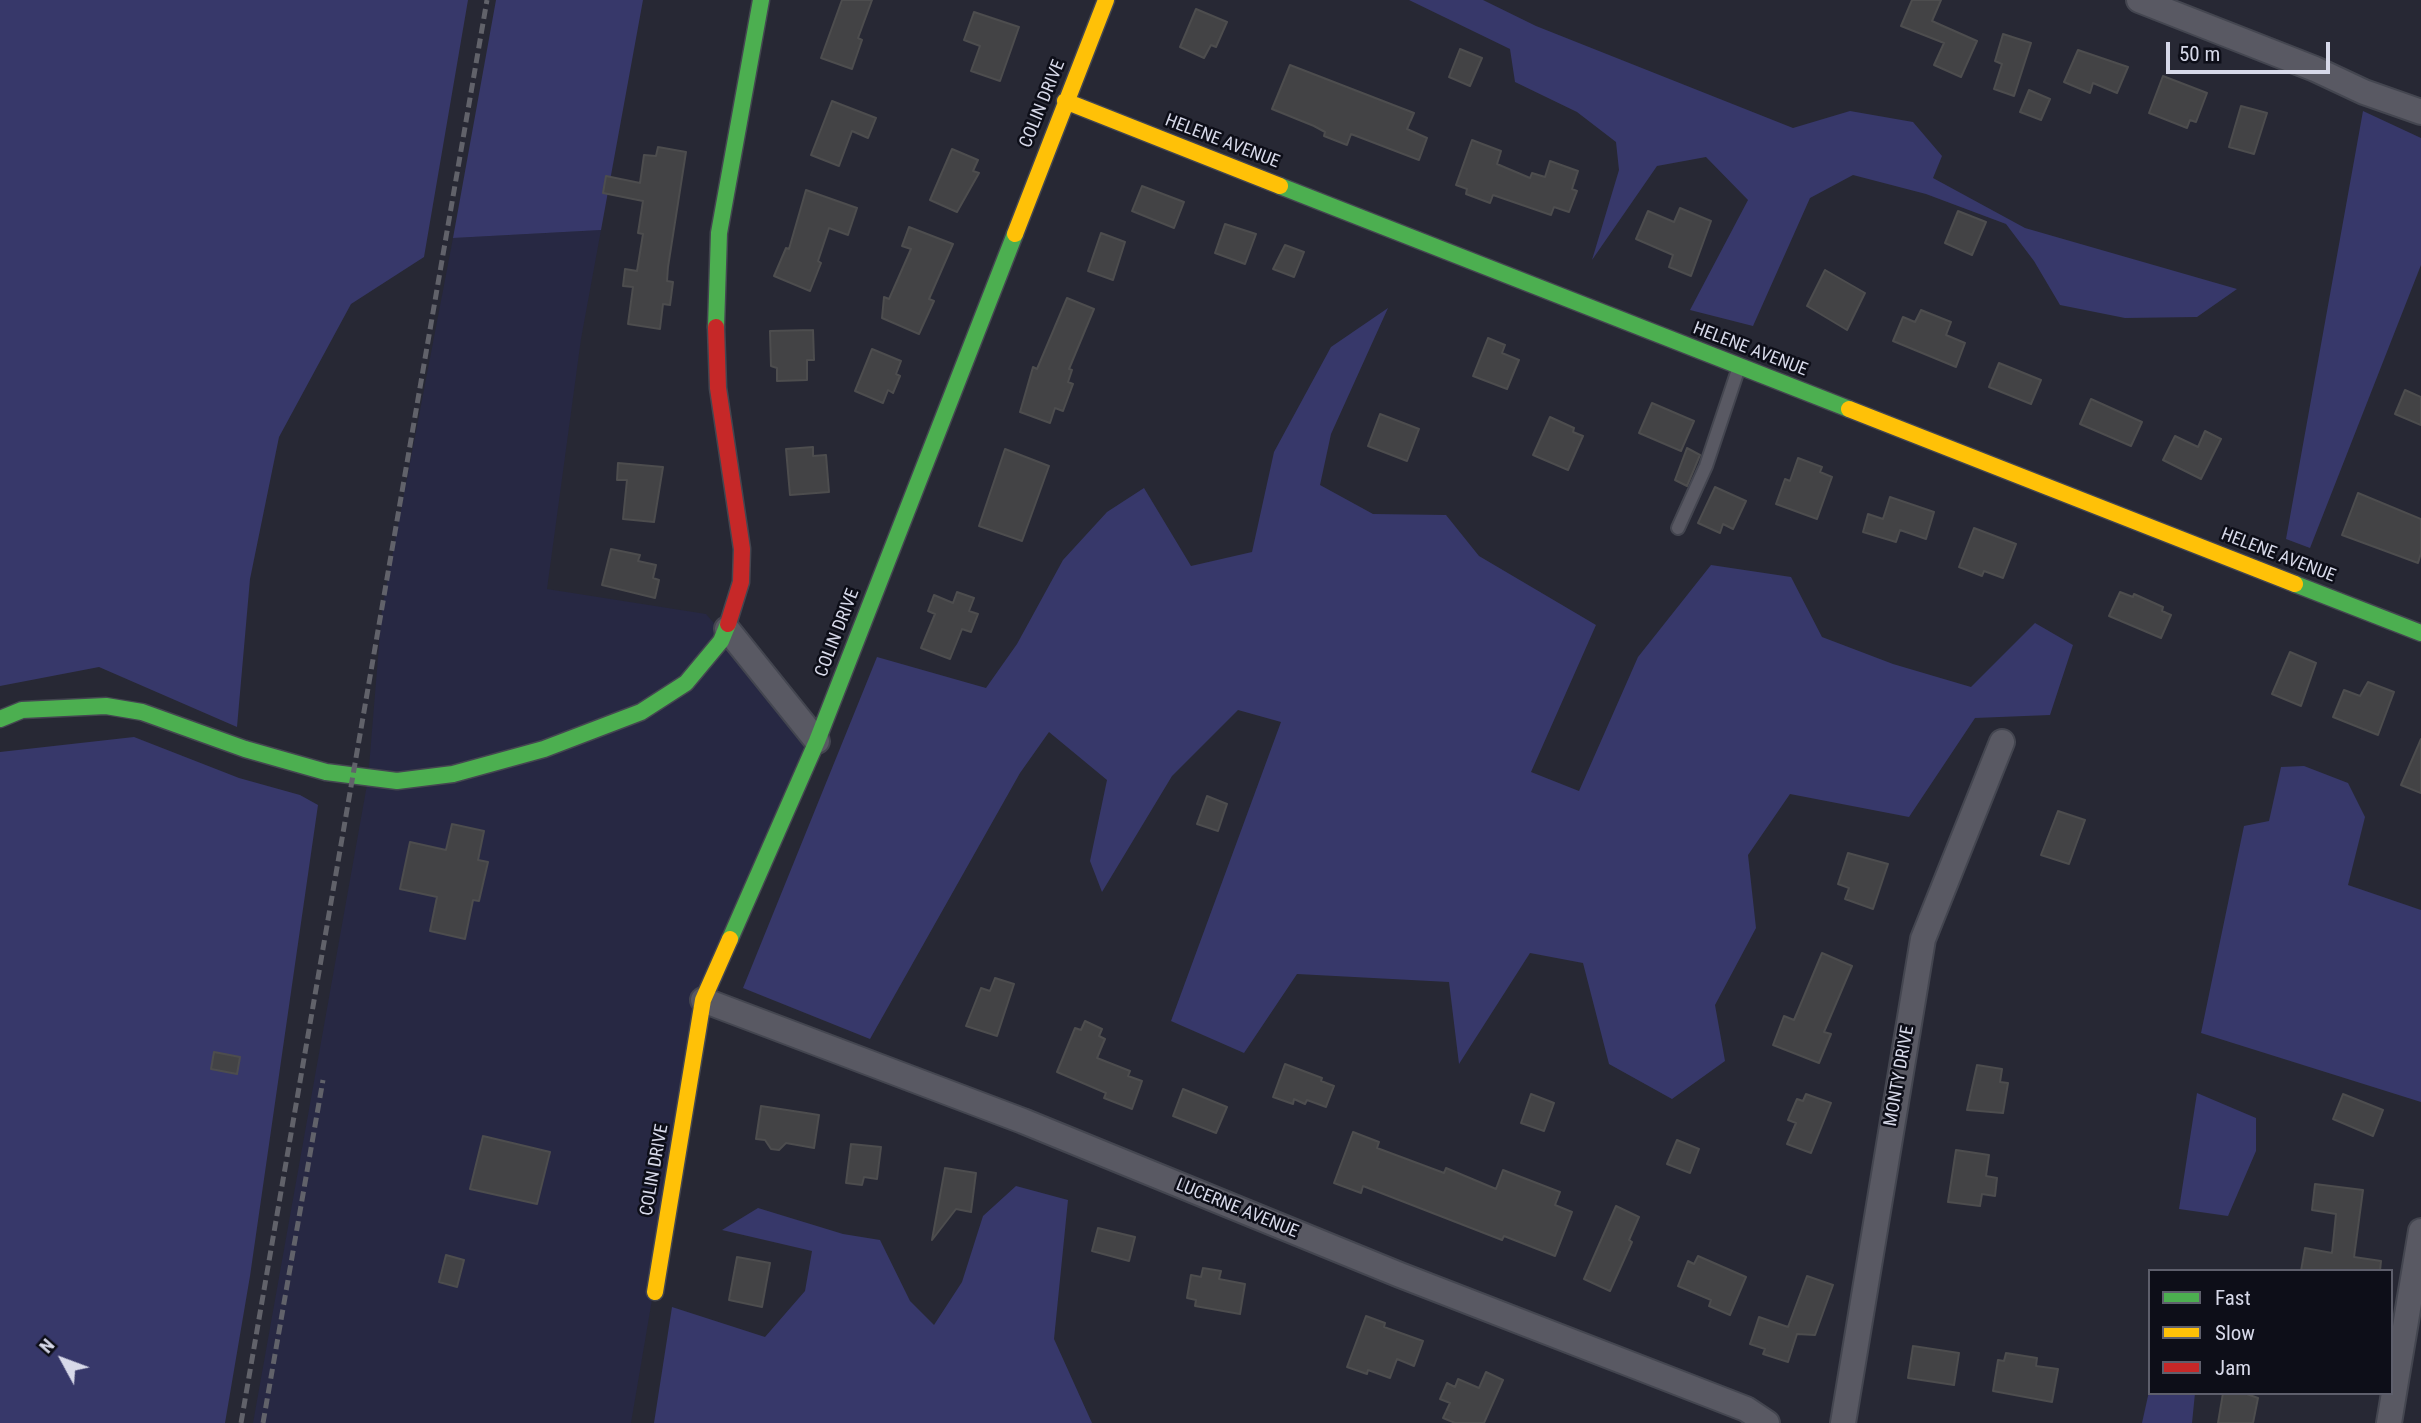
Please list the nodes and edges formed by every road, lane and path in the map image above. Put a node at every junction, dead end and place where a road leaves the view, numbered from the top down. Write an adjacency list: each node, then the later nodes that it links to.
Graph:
1 (761, 0): 8 (street)
2 (1106, 0): 4 (street, COLIN DRIVE)
3 (2139, 0): 5 (street)
4 (1065, 101): 6 (street, HELENE AVENUE); 11 (street, COLIN DRIVE)
5 (2421, 112)
6 (1739, 366): 7 (lane); 9 (street, HELENE AVENUE)
7 (1678, 528)
8 (727, 629): 10 (street); 11 (street)
9 (2421, 633)
10 (0, 719)
11 (817, 741): 13 (street, COLIN DRIVE)
12 (2002, 742): 17 (street, MONTY DRIVE)
13 (703, 1000): 15 (street, COLIN DRIVE); 16 (street, LUCERNE AVENUE)
14 (2421, 1231): 18 (street)
15 (654, 1292)
16 (1767, 1423)
17 (1843, 1423)
18 (2389, 1423)

